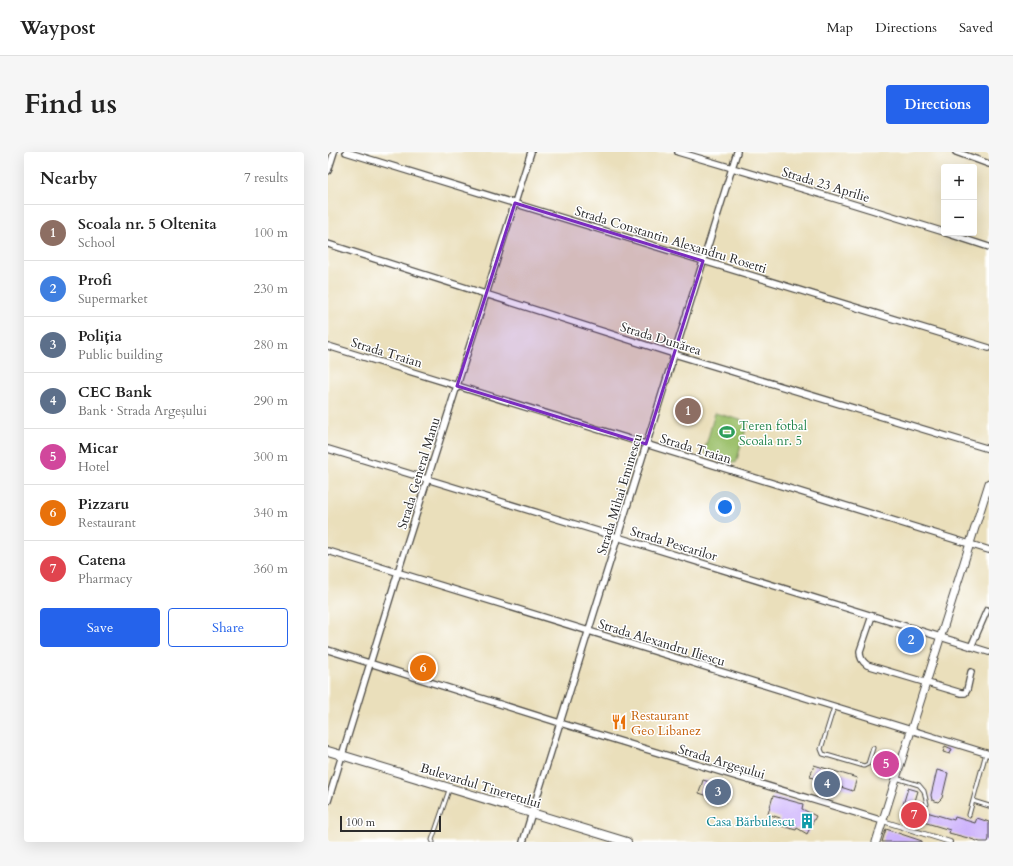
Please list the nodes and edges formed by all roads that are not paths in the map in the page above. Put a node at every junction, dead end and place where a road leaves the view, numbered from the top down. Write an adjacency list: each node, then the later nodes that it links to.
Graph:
1 (334, 152): 9 (street)
2 (346, 152): 10 (street, Strada Constantin Alexandru Rosetti)
3 (531, 152): 10 (street, Strada General Manu)
4 (678, 152): 8 (street, Strada 23 Aprilie)
5 (737, 152): 8 (street, Strada Mihai Eminescu)
6 (956, 152): 7 (street)
7 (989, 164)
8 (732, 168): 11 (street, Strada 23 Aprilie); 15 (street, Strada Mihai Eminescu)
9 (328, 171)
10 (515, 203): 15 (street, Strada Constantin Alexandru Rosetti); 16 (street, Strada General Manu)
11 (941, 232)
12 (954, 236): 14 (street, Strada 23 Aprilie)
13 (328, 244): 16 (street, Strada Dunărea)
14 (989, 247)
15 (703, 261): 18 (street, Strada Constantin Alexandru Rosetti); 19 (street, Strada Mihai Eminescu)
16 (486, 294): 19 (street, Strada Dunărea); 20 (street, Strada General Manu)
17 (328, 346): 20 (street, Strada Traian)
18 (989, 348)
19 (674, 354): 21 (street, Strada Mihai Eminescu); 23 (street, Strada Dunărea)
20 (457, 386): 21 (street, Strada Traian); 24 (street, Strada General Manu)
21 (646, 444): 26 (street, Strada Mihai Eminescu); 27 (street, Strada Traian)
22 (328, 449): 24 (street, Strada Pescarilor)
23 (989, 449)
24 (428, 480): 26 (street, Strada Pescarilor); 30 (street, Strada General Manu)
25 (989, 483): 27 (street)
26 (618, 537): 32 (street, Strada Pescarilor); 33 (street, Strada Mihai Eminescu)
27 (970, 544): 28 (street, Strada Traian); 34 (street)
28 (989, 550)
29 (328, 551): 30 (street, Strada Alexandru Iliescu)
30 (398, 572): 33 (street, Strada Alexandru Iliescu); 38 (street, Strada General Manu)
31 (987, 610): 35 (street)
32 (872, 616): 34 (street, Strada Pescarilor); 40 (street)
33 (588, 631): 41 (street, Strada Alexandru Iliescu); 42 (street, Strada Mihai Eminescu)
34 (940, 637): 35 (street, Strada Pescarilor); 40 (street)
35 (971, 646): 37 (street, Strada Pescarilor)
36 (328, 650): 38 (street, Strada Argeșului)
37 (989, 652)
38 (370, 663): 42 (street, Strada Argeșului); 47 (street, Strada General Manu)
39 (971, 672): 40 (street)
40 (926, 682): 43 (street)
41 (834, 707): 43 (street, Strada Alexandru Iliescu); 44 (lane)
42 (560, 723): 54 (street, Strada Mihai Eminescu); 56 (street, Strada Argeșului)
43 (912, 730): 46 (street, Strada Alexandru Iliescu); 48 (street)
44 (873, 748)
45 (328, 751): 47 (main road, Bulevardul Tineretului)
46 (987, 754): 51 (lane)
47 (343, 755): 49 (main road, Bulevardul Tineretului); 50 (street, Strada General Manu)
48 (896, 778): 52 (lane); 56 (street)
49 (449, 788): 54 (main road, Bulevardul Tineretului); 57 (lane)
50 (328, 801)
51 (972, 801): 53 (lane); 55 (lane)
52 (928, 804)
53 (989, 806)
54 (532, 813): 58 (street, Strada Mihai Eminescu); 59 (main road, Bulevardul Tineretului)
55 (969, 815)
56 (883, 821): 60 (street); 61 (street, Strada Argeșului)
57 (433, 842)
58 (523, 842)
59 (627, 842)
60 (876, 842)
61 (950, 842)

